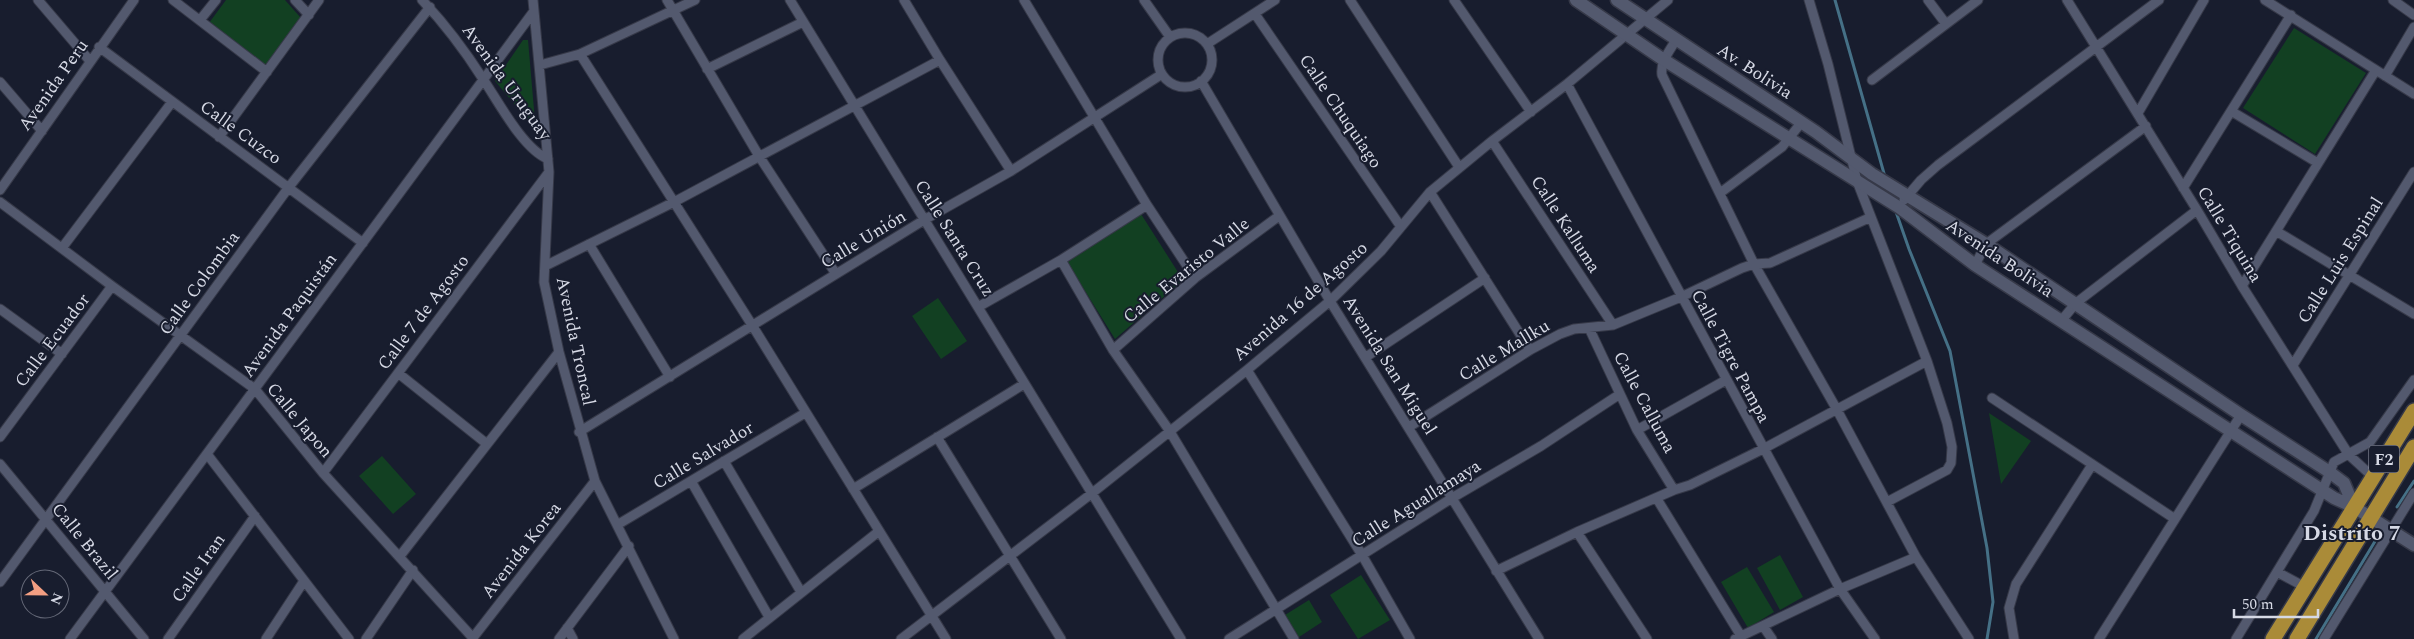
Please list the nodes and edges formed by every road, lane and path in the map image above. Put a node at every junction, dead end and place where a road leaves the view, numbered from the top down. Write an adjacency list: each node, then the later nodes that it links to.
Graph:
1 (38, 0): 50 (street)
2 (134, 0): 46 (street, Avenida Peru)
3 (173, 0): 37 (street)
4 (216, 0): 37 (street)
5 (295, 0): 33 (street)
6 (319, 0): 33 (street)
7 (422, 0): 29 (street, Avenida Uruguay)
8 (533, 0): 30 (street, Avenida Troncal)
9 (666, 0): 31 (street)
10 (696, 0): 31 (street)
11 (790, 0): 38 (street, Calle Santa Cruz)
12 (904, 0): 48 (street)
13 (1024, 0): 68 (street)
14 (1144, 0): 42 (street)
15 (1276, 0): 32 (street)
16 (1350, 0): 79 (street)
17 (1454, 0): 66 (street)
18 (1576, 0): 41 (street)
19 (1617, 0): 36 (street, Av. Bolivia)
20 (1668, 0): 36 (street, Avenida 16 de Agosto)
21 (1809, 0): 77 (street)
22 (1928, 0): 39 (street)
23 (1978, 0): 39 (street)
24 (2067, 0): 45 (street, Calle Tiquina)
25 (2158, 0): 45 (street)
26 (2204, 0): 67 (street)
27 (2265, 0): 35 (street)
28 (2394, 0): 34 (street)
29 (430, 8): 57 (street, Avenida Uruguay); 84 (street, Calle Colombia)
30 (534, 11): 51 (street, Avenida Troncal); 57 (street, Avenida Paquistán)
31 (673, 11): 47 (street); 52 (street)
32 (1255, 14): 44 (street); 98 (street, Calle Chuquiago)
33 (309, 15): 54 (street)
34 (2414, 15)
35 (2291, 16): 53 (street); 65 (street)
36 (1645, 19): 41 (street, Avenida 16 de Agosto); 43 (street, Av. Bolivia)
37 (200, 20): 54 (street)
38 (803, 22): 52 (street); 64 (street, Calle Santa Cruz)
39 (1946, 24): 58 (street)
40 (2414, 27): 56 (street)
41 (1628, 34): 49 (street, Avenida Bolivia); 61 (street, Avenida 16 de Agosto)
42 (1170, 37): 44 (street); 55 (street)
43 (1676, 40): 49 (street); 69 (street, Av. Bolivia)
44 (1207, 44): 59 (street)
45 (2096, 46): 67 (street, Calle Tiquina); 88 (street)
46 (99, 47): 50 (street, Avenida Peru); 63 (street, Calle Cuzco)
47 (580, 54): 51 (street); 91 (street)
48 (940, 60): 64 (street); 80 (street)
49 (1664, 60): 73 (street, Avenida Bolivia); 89 (street)
50 (90, 61): 71 (street, Avenida Peru)
51 (540, 65): 76 (street, Avenida Troncal)
52 (707, 69): 75 (street)
53 (2376, 70): 56 (street); 78 (street)
54 (267, 72): 72 (street)
55 (1162, 74): 59 (street); 68 (street, Calle Unión)
56 (2385, 76): 62 (street)
57 (484, 80): 76 (street, Avenida Uruguay); 100 (street, Avenida Paquistán)
58 (1872, 80)
59 (1201, 81): 95 (street, Avenida San Miguel)
60 (0, 82): 71 (street)
61 (1567, 84): 66 (street, Avenida 16 de Agosto); 114 (street, Calle Tigre Pampa)
62 (2414, 94)
63 (172, 102): 72 (street, Calle Cuzco); 103 (street)
64 (854, 105): 75 (street); 97 (street, Calle Santa Cruz)
65 (2231, 111): 78 (street); 85 (street)
66 (1531, 112): 74 (street, Avenida 16 de Agosto)
67 (2138, 113): 70 (street, Calle Tiquina)
68 (1094, 117): 80 (street, Calle Unión); 92 (street)
69 (1801, 122): 73 (street); 77 (street, Av. Bolivia)
70 (2146, 126): 85 (street, Calle Tiquina); 102 (street)
71 (42, 130): 86 (street, Avenida Peru)
72 (219, 138): 84 (street, Calle Cuzco)
73 (1790, 138): 83 (street, Avenida Bolivia); 89 (street)
74 (1492, 141): 79 (street, Avenida 16 de Agosto); 122 (street, Calle Kalluma)
75 (759, 156): 91 (street); 108 (street)
76 (548, 158): 81 (street, Avenida Troncal)
77 (1851, 159): 83 (street); 88 (street, Av. Bolivia)
78 (2318, 163): 99 (street)
79 (1459, 167): 87 (street, Avenida 16 de Agosto)
80 (1011, 171): 97 (street, Calle Unión)
81 (549, 172): 107 (street, Avenida Troncal); 133 (street, Calle 7 de Agosto)
82 (2414, 172): 109 (street, Calle Luis Espinal)
83 (1857, 180): 93 (street, Avenida Bolivia); 96 (street)
84 (289, 187): 100 (street, Calle Cuzco); 124 (street, Calle Colombia)
85 (2184, 188): 94 (street, Calle Tiquina)
86 (0, 190)
87 (1430, 192): 98 (street, Avenida 16 de Agosto); 111 (street)
88 (1902, 192): 93 (street); 102 (street, Avenida Bolivia)
89 (1720, 193): 105 (street)
90 (0, 202): 103 (street, Calle Japon)
91 (674, 202): 101 (street); 121 (street)
92 (1147, 205): 104 (street); 110 (street)
93 (1900, 208): 106 (street, Avenida Bolivia)
94 (2197, 210): 113 (street, Calle Tiquina); 116 (street)
95 (1279, 216): 110 (street, Calle Evaristo Valle); 115 (street, Avenida San Miguel)
96 (1871, 217): 105 (street, Calle Mallku); 130 (street)
97 (924, 220): 108 (street, Calle Unión); 117 (street, Calle Santa Cruz)
98 (1401, 227): 115 (street, Avenida 16 de Agosto)
99 (2276, 230): 109 (street); 113 (street)
100 (363, 243): 138 (street, Avenida Paquistán)
101 (589, 244): 107 (street); 134 (street)
102 (1986, 244): 106 (street); 116 (street, Avenida Bolivia)
103 (62, 248): 112 (street, Calle Japon)
104 (1061, 260): 117 (street); 125 (street)
105 (1754, 264): 114 (street, Calle Mallku); 141 (street)
106 (1974, 265): 120 (street, Avenida Bolivia)
107 (545, 266): 127 (street, Avenida Troncal)
108 (836, 274): 121 (street, Calle Unión)
109 (2350, 275): 119 (street); 131 (street, Calle Luis Espinal)
110 (1195, 278): 125 (street, Calle Evaristo Valle)
111 (1485, 278): 126 (street); 129 (street)
112 (112, 286): 124 (street, Calle Japon); 128 (street, Calle Ecuador)
113 (2242, 286): 131 (street, Calle Tiquina)
114 (1681, 297): 122 (street, Calle Mallku); 135 (street, Calle Tigre Pampa)
115 (1330, 301): 129 (street, Avenida San Miguel); 132 (street, Avenida 16 de Agosto)
116 (2076, 303): 120 (street); 144 (street, Avenida Bolivia)
117 (978, 307): 137 (street, Calle Santa Cruz)
118 (0, 309): 128 (street)
119 (2414, 314)
120 (2061, 321): 148 (street, Avenida Bolivia)
121 (752, 325): 134 (street, Calle Unión); 143 (street)
122 (1613, 325): 123 (street, Calle Mallku)
123 (1589, 328): 126 (street, Calle Mallku); 139 (street, Calle Calluma)
124 (181, 336): 138 (street, Calle Japon); 177 (street, Calle Colombia)
125 (1113, 350): 146 (street)
126 (1530, 350): 145 (street, Calle Mallku)
127 (559, 352): 149 (street, Avenida Troncal); 152 (street)
128 (62, 354): 150 (street, Calle Ecuador)
129 (1366, 357): 145 (street, Avenida San Miguel)
130 (1927, 361): 141 (street); 172 (street)
131 (2293, 365): 156 (street, Calle Tiquina)
132 (1247, 370): 146 (street, Avenida 16 de Agosto); 184 (street)
133 (398, 373): 152 (street); 161 (street, Calle 7 de Agosto)
134 (670, 377): 149 (street, Calle Unión)
135 (1726, 380): 147 (street); 154 (street, Calle Tigre Pampa)
136 (2414, 380): 156 (street)
137 (1024, 384): 151 (street); 169 (street, Calle Santa Cruz)
138 (255, 389): 155 (street, Avenida Paquistán); 161 (street, Calle Japon)
139 (1620, 394): 147 (street, Calle Calluma); 170 (street, Calle Aguallamaya)
140 (1992, 398): 159 (street)
141 (1836, 408): 154 (street); 172 (street)
142 (2414, 411): 162 (highway, F2)
143 (806, 413): 157 (street, Calle Salvador); 165 (street)
144 (2241, 415): 148 (street); 160 (street, Avenida Bolivia)
145 (1409, 427): 170 (street, Avenida San Miguel)
146 (1170, 430): 169 (street, Avenida 16 de Agosto); 197 (street)
147 (1637, 430): 166 (street, Calle Calluma)
148 (2231, 431): 167 (street, Avenida Bolivia); 175 (street)
149 (580, 432): 164 (street, Avenida Troncal)
150 (0, 437)
151 (936, 437): 165 (street); 186 (street)
152 (487, 444): 185 (street)
153 (2414, 447): 176 (highway, F2)
154 (1763, 449): 166 (street); 194 (street, Calle Tigre Pampa)
155 (207, 454): 174 (street); 195 (street, Avenida Paquistán)
156 (2349, 456): 160 (street); 162 (street, Calle Tiquina)
157 (724, 462): 163 (street, Calle Salvador); 196 (street)
158 (0, 464): 177 (street, Calle Brazil)
159 (2092, 465): 175 (street); 226 (street)
160 (2328, 471): 167 (street); 173 (street, Avenida Bolivia)
161 (323, 473): 185 (street, Calle Japon)
162 (2373, 477): 173 (highway, F2)
163 (691, 481): 178 (street, Calle Salvador); 199 (street)
164 (595, 482): 178 (street, Avenida Troncal); 210 (street, Avenida Korea)
165 (853, 489): 180 (street)
166 (1674, 490): 171 (street)
167 (2322, 490): 173 (street, Avenida Bolivia); 190 (street)
168 (2414, 493): 179 (street)
169 (1091, 494): 186 (street, Avenida 16 de Agosto); 218 (street, Calle Santa Cruz)
170 (1452, 498): 184 (street, Calle Aguallamaya); 189 (street, Avenida San Miguel)
171 (1657, 498): 181 (street); 202 (street)
172 (1887, 502): 187 (street)
173 (2354, 507): 176 (street, Avenida Bolivia); 193 (highway, F2)
174 (255, 516): 191 (street); 206 (street, Calle Iran)
175 (2175, 518): 227 (street)
176 (2369, 518): 179 (street, Avenida Bolivia); 230 (highway, F2)
177 (46, 519): 192 (street, Calle Colombia); 195 (street, Calle Brazil)
178 (617, 525): 183 (street, Avenida Troncal)
179 (2392, 531): 182 (street, Avenida Bolivia); 231 (street)
180 (878, 532): 196 (street); 198 (street)
181 (1577, 532): 189 (street); 223 (street)
182 (2414, 545)
183 (629, 546): 201 (street); 213 (street, Avenida Troncal)
184 (1362, 555): 197 (street, Calle Aguallamaya); 221 (street)
185 (400, 556): 188 (street, Calle Japon)
186 (1010, 556): 198 (street, Avenida 16 de Agosto); 217 (street)
187 (1916, 557): 194 (street); 203 (street)
188 (413, 570): 209 (street); 210 (street, Calle Japon)
189 (1496, 571): 222 (street, Avenida San Miguel)
190 (2277, 572): 193 (street); 228 (street)
191 (304, 581): 207 (street); 208 (street)
192 (0, 582)
193 (2305, 587): 229 (highway, F2)
194 (1840, 590): 200 (street); 225 (street, Calle Tigre Pampa)
195 (105, 591): 204 (street, Avenida Paquistán); 205 (street, Calle Brazil)
196 (801, 592): 199 (street)
197 (1276, 610): 219 (street, Calle Aguallamaya); 220 (street)
198 (931, 614): 215 (street, Avenida 16 de Agosto); 216 (street)
199 (769, 617): 214 (street)
200 (1763, 626): 202 (street); 224 (street)
201 (567, 628): 211 (street); 212 (street)
202 (1738, 638)
203 (1967, 638)
204 (70, 639)
205 (144, 639)
206 (168, 639)
207 (266, 639)
208 (349, 639)
209 (366, 639)
210 (473, 639)
211 (559, 639)
212 (573, 639)
213 (674, 639)
214 (743, 639)
215 (901, 639)
216 (946, 639)
217 (1061, 639)
218 (1180, 639)
219 (1229, 639)
220 (1294, 639)
221 (1410, 639)
222 (1539, 639)
223 (1647, 639)
224 (1772, 639)
225 (1876, 639)
226 (2014, 639)
227 (2099, 639)
228 (2236, 639)
229 (2273, 639)
230 (2297, 639)
231 (2324, 639)

